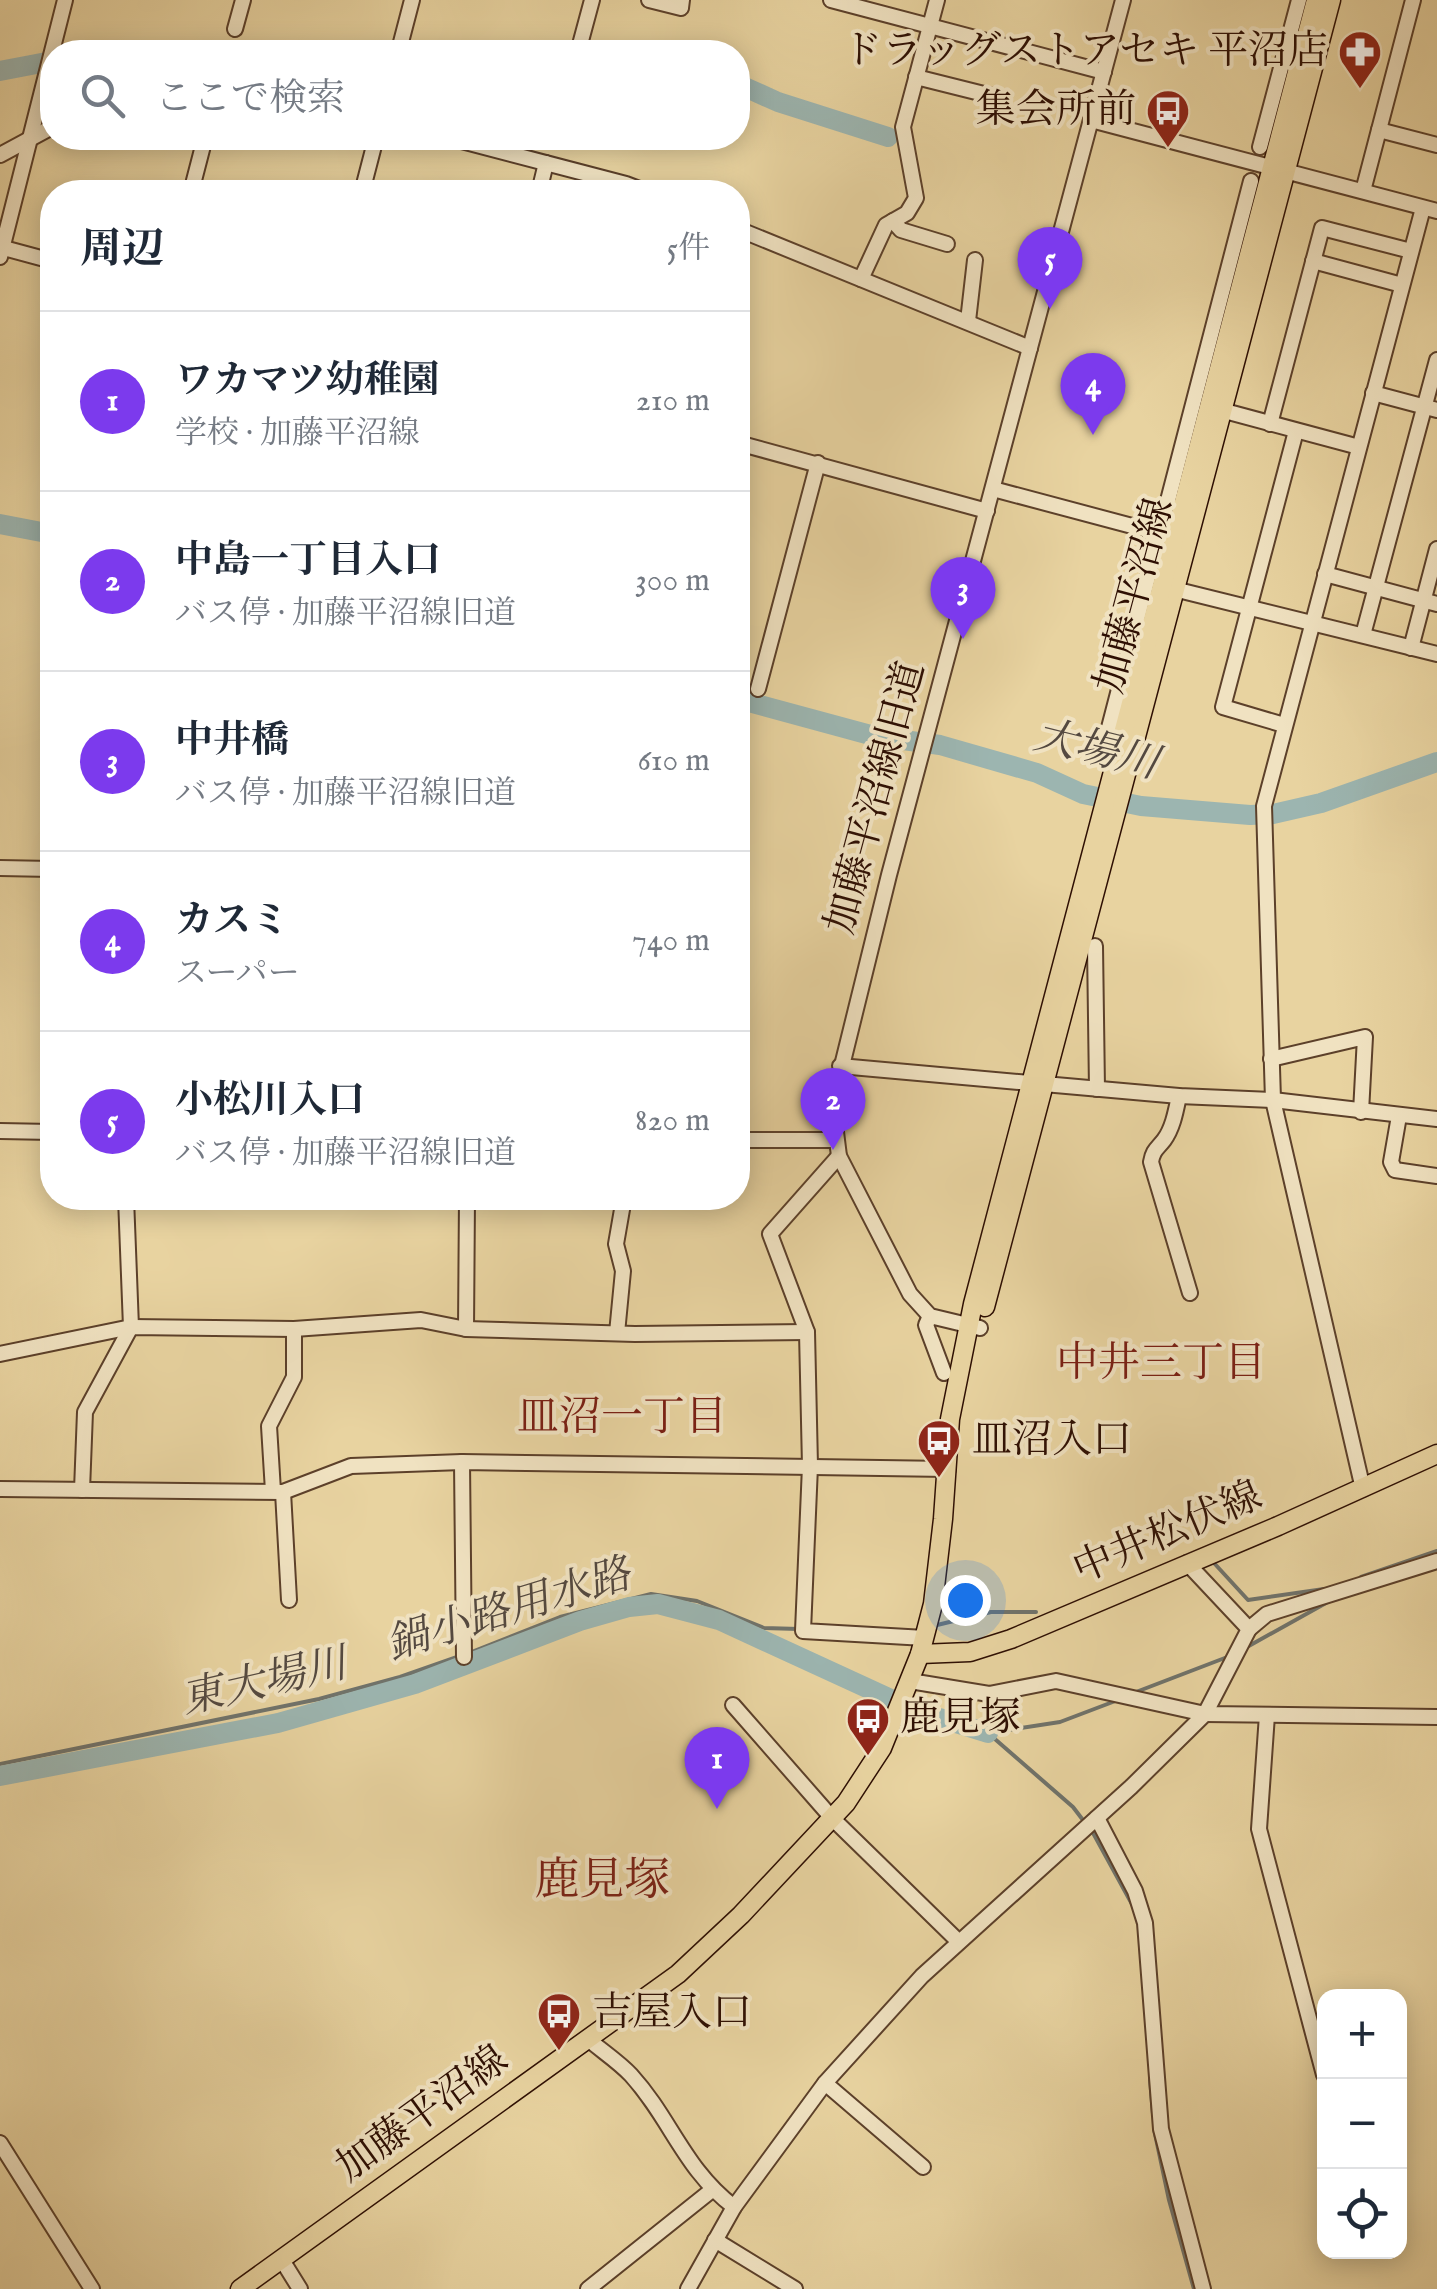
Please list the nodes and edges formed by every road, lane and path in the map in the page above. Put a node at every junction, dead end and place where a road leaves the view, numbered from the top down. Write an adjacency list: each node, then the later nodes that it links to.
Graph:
1 (65, 0): 17 (street)
2 (242, 0): 16 (street)
3 (412, 0): 18 (street)
4 (592, 0): 19 (street)
5 (682, 0): 13 (street)
6 (831, 0): 14 (street)
7 (937, 0): 15 (street)
8 (1122, 0): 20 (street, 加藤平沼線旧道)
9 (1298, 0): 22 (street)
10 (1316, 0): 22 (main road, 加藤平沼線)
11 (1331, 0): 37 (main road, 加藤平沼線)
12 (1414, 0): 27 (street)
13 (653, 1)
14 (884, 7): 15 (street)
15 (930, 26): 20 (street); 21 (street)
16 (235, 30)
17 (55, 40)
18 (402, 40)
19 (581, 40)
20 (1104, 72): 25 (street, 加藤平沼線旧道)
21 (916, 77): 24 (street); 45 (street)
22 (1282, 93): 31 (street); 37 (main road, 加藤平沼線)
23 (40, 96): 29 (street)
24 (1000, 98)
25 (1091, 120): 37 (street); 57 (street, 加藤平沼線旧道)
26 (1437, 128): 30 (street)
27 (1379, 130): 30 (street); 43 (street)
28 (40, 133): 29 (street)
29 (30, 137): 35 (street); 48 (street)
30 (1435, 145)
31 (1260, 147)
32 (202, 150): 38 (street)
33 (373, 150): 39 (street)
34 (494, 150): 36 (street)
35 (0, 155)
36 (546, 164): 40 (street); 41 (street)
37 (1278, 170): 43 (street); 56 (main road, 加藤平沼線); 61 (main road, 加藤平沼線)
38 (194, 180)
39 (365, 180)
40 (542, 180)
41 (604, 180)
42 (1250, 180): 56 (street)
43 (1363, 192): 44 (street)
44 (1430, 209): 49 (street)
45 (893, 222): 47 (street); 53 (street)
46 (750, 234): 53 (street)
47 (947, 244)
48 (1, 251): 50 (street)
49 (1411, 251): 52 (street); 54 (street)
50 (40, 259)
51 (975, 260): 55 (street)
52 (1313, 261): 54 (street); 62 (street)
53 (861, 278): 55 (street)
54 (1402, 285): 59 (street)
55 (968, 321): 57 (street)
56 (1221, 322): 69 (main road, 加藤平沼線)
57 (1030, 348): 67 (street, 加藤平沼線旧道)
58 (1437, 360): 60 (street)
59 (1374, 393): 60 (street); 65 (street)
60 (1430, 408): 72 (street)
61 (1221, 410): 62 (street); 73 (main road, 加藤平沼線)
62 (1270, 424): 63 (street)
63 (1296, 431): 65 (street); 75 (street)
64 (750, 447): 66 (street)
65 (1360, 447): 71 (street)
66 (818, 463): 68 (street); 80 (street)
67 (993, 489): 68 (street, 加藤平沼線旧道); 69 (street)
68 (987, 512): 88 (street, 加藤平沼線旧道)
69 (1165, 535): 82 (street); 83 (main road, 加藤平沼線)
70 (1437, 549): 74 (street)
71 (1325, 574): 72 (street); 76 (street)
72 (1375, 588): 74 (street); 77 (street)
73 (1174, 589): 75 (street); 83 (main road, 加藤平沼線)
74 (1430, 602): 78 (street)
75 (1249, 609): 76 (street); 81 (street)
76 (1312, 623): 77 (street); 81 (street)
77 (1363, 635): 78 (street)
78 (1411, 648): 79 (street)
79 (1437, 654)
80 (758, 689)
81 (1284, 725): 87 (street)
82 (1104, 746)
83 (1115, 785): 89 (main road, 加藤平沼線)
84 (0, 868): 85 (street)
85 (40, 869)
86 (1095, 946): 90 (street)
87 (1271, 1059): 92 (street); 93 (street)
88 (840, 1066): 89 (street); 99 (street, 加藤平沼線旧道)
89 (1037, 1084): 90 (street); 108 (main road, 加藤平沼線)
90 (1097, 1089): 91 (street)
91 (1178, 1096): 92 (street); 105 (street)
92 (1272, 1100): 93 (street); 120 (street)
93 (1360, 1112): 94 (street)
94 (1400, 1116): 95 (street); 101 (street)
95 (1437, 1119)
96 (0, 1131): 97 (street)
97 (40, 1132)
98 (750, 1140): 99 (street)
99 (836, 1140): 100 (street, 加藤平沼線旧道)
100 (839, 1156): 106 (street, 加藤平沼線旧道); 111 (street)
101 (1437, 1176)
102 (126, 1210): 107 (street)
103 (467, 1210): 110 (street)
104 (620, 1210): 112 (street)
105 (1190, 1293)
106 (930, 1316): 108 (street); 114 (street)
107 (131, 1326): 109 (street); 113 (street); 121 (street)
108 (974, 1327): 118 (main road, 加藤平沼線)
109 (294, 1328): 110 (street); 122 (street)
110 (466, 1329): 112 (street)
111 (807, 1332): 112 (street); 117 (street)
112 (617, 1333)
113 (0, 1354)
114 (944, 1372)
115 (1437, 1454): 120 (main road, 中井松伏線)
116 (462, 1462): 117 (street); 122 (street); 128 (street)
117 (810, 1466): 118 (street); 127 (street)
118 (948, 1469): 127 (main road, 加藤平沼線)
119 (0, 1489): 121 (street)
120 (1363, 1489): 124 (main road, 中井松伏線)
121 (82, 1490): 122 (street)
122 (278, 1492): 125 (street)
123 (1437, 1562): 126 (street)
124 (1188, 1563): 126 (street); 127 (main road, 中井松伏線)
125 (289, 1600)
126 (1249, 1629): 131 (street)
127 (923, 1646): 129 (main road, 加藤平沼線)
128 (464, 1657)
129 (910, 1681): 131 (street); 134 (main road, 加藤平沼線)
130 (733, 1705): 134 (street)
131 (1206, 1714): 132 (street); 135 (street)
132 (1267, 1714): 133 (street); 138 (street)
133 (1437, 1717)
134 (832, 1818): 136 (street); 137 (main road, 加藤平沼線)
135 (1097, 1818): 136 (street); 152 (street)
136 (958, 1941): 139 (street)
137 (588, 2040): 142 (street); 145 (main road, 加藤平沼線)
138 (1317, 2049)
139 (824, 2083): 141 (street); 143 (street)
140 (0, 2143): 146 (street)
141 (924, 2167)
142 (712, 2190): 143 (street); 149 (street)
143 (734, 2208): 144 (street)
144 (716, 2240): 150 (street); 151 (street)
145 (282, 2260): 147 (main road, 加藤平沼線); 148 (street)
146 (92, 2289)
147 (240, 2289)
148 (300, 2289)
149 (588, 2289)
150 (688, 2289)
151 (795, 2289)
152 (1203, 2289)

